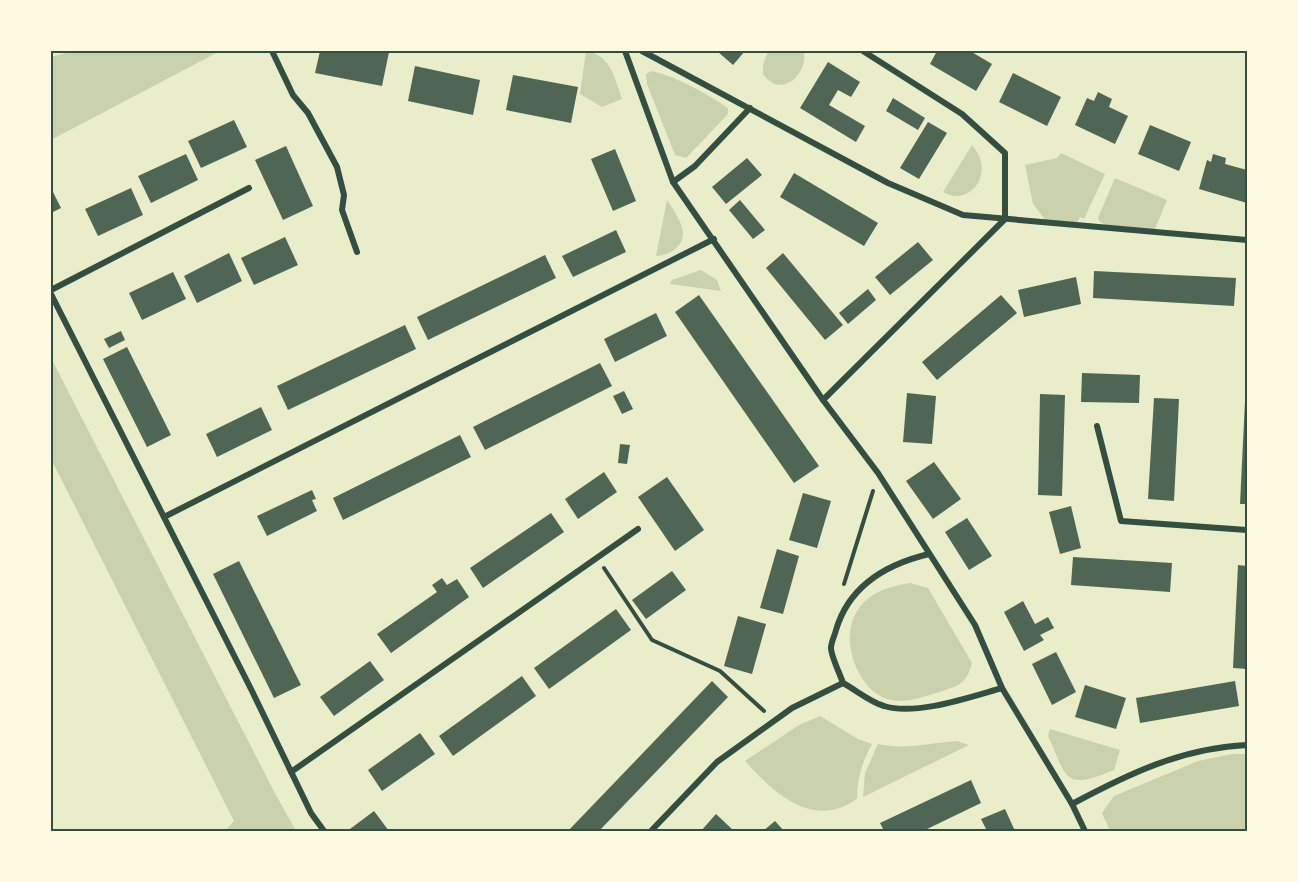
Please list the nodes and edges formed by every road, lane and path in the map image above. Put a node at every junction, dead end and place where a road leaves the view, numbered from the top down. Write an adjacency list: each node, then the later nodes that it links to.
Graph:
1 (272, 51): 11 (street)
2 (625, 51): 6 (street)
3 (642, 51): 5 (street)
4 (863, 51): 8 (street)
5 (750, 108): 6 (street); 8 (street)
6 (673, 182): 9 (street)
7 (249, 188): 12 (street)
8 (1005, 219): 10 (street); 13 (street)
9 (714, 239): 13 (street); 16 (street)
10 (1247, 240)
11 (357, 252)
12 (51, 292): 16 (street)
13 (823, 400): 15 (street)
14 (1097, 426): 18 (street)
15 (878, 473): 19 (street); 21 (path)
16 (164, 517): 26 (street)
17 (638, 529): 20 (street)
18 (1247, 530)
19 (929, 554): 22 (street); 23 (street)
20 (597, 558): 24 (path); 26 (street)
21 (838, 593)
22 (843, 683): 23 (street); 24 (street)
23 (1002, 688): 27 (street)
24 (773, 721): 29 (street)
25 (1247, 745): 27 (street)
26 (291, 772): 28 (street)
27 (1072, 804): 30 (street)
28 (324, 831)
29 (651, 831)
30 (1085, 831)

